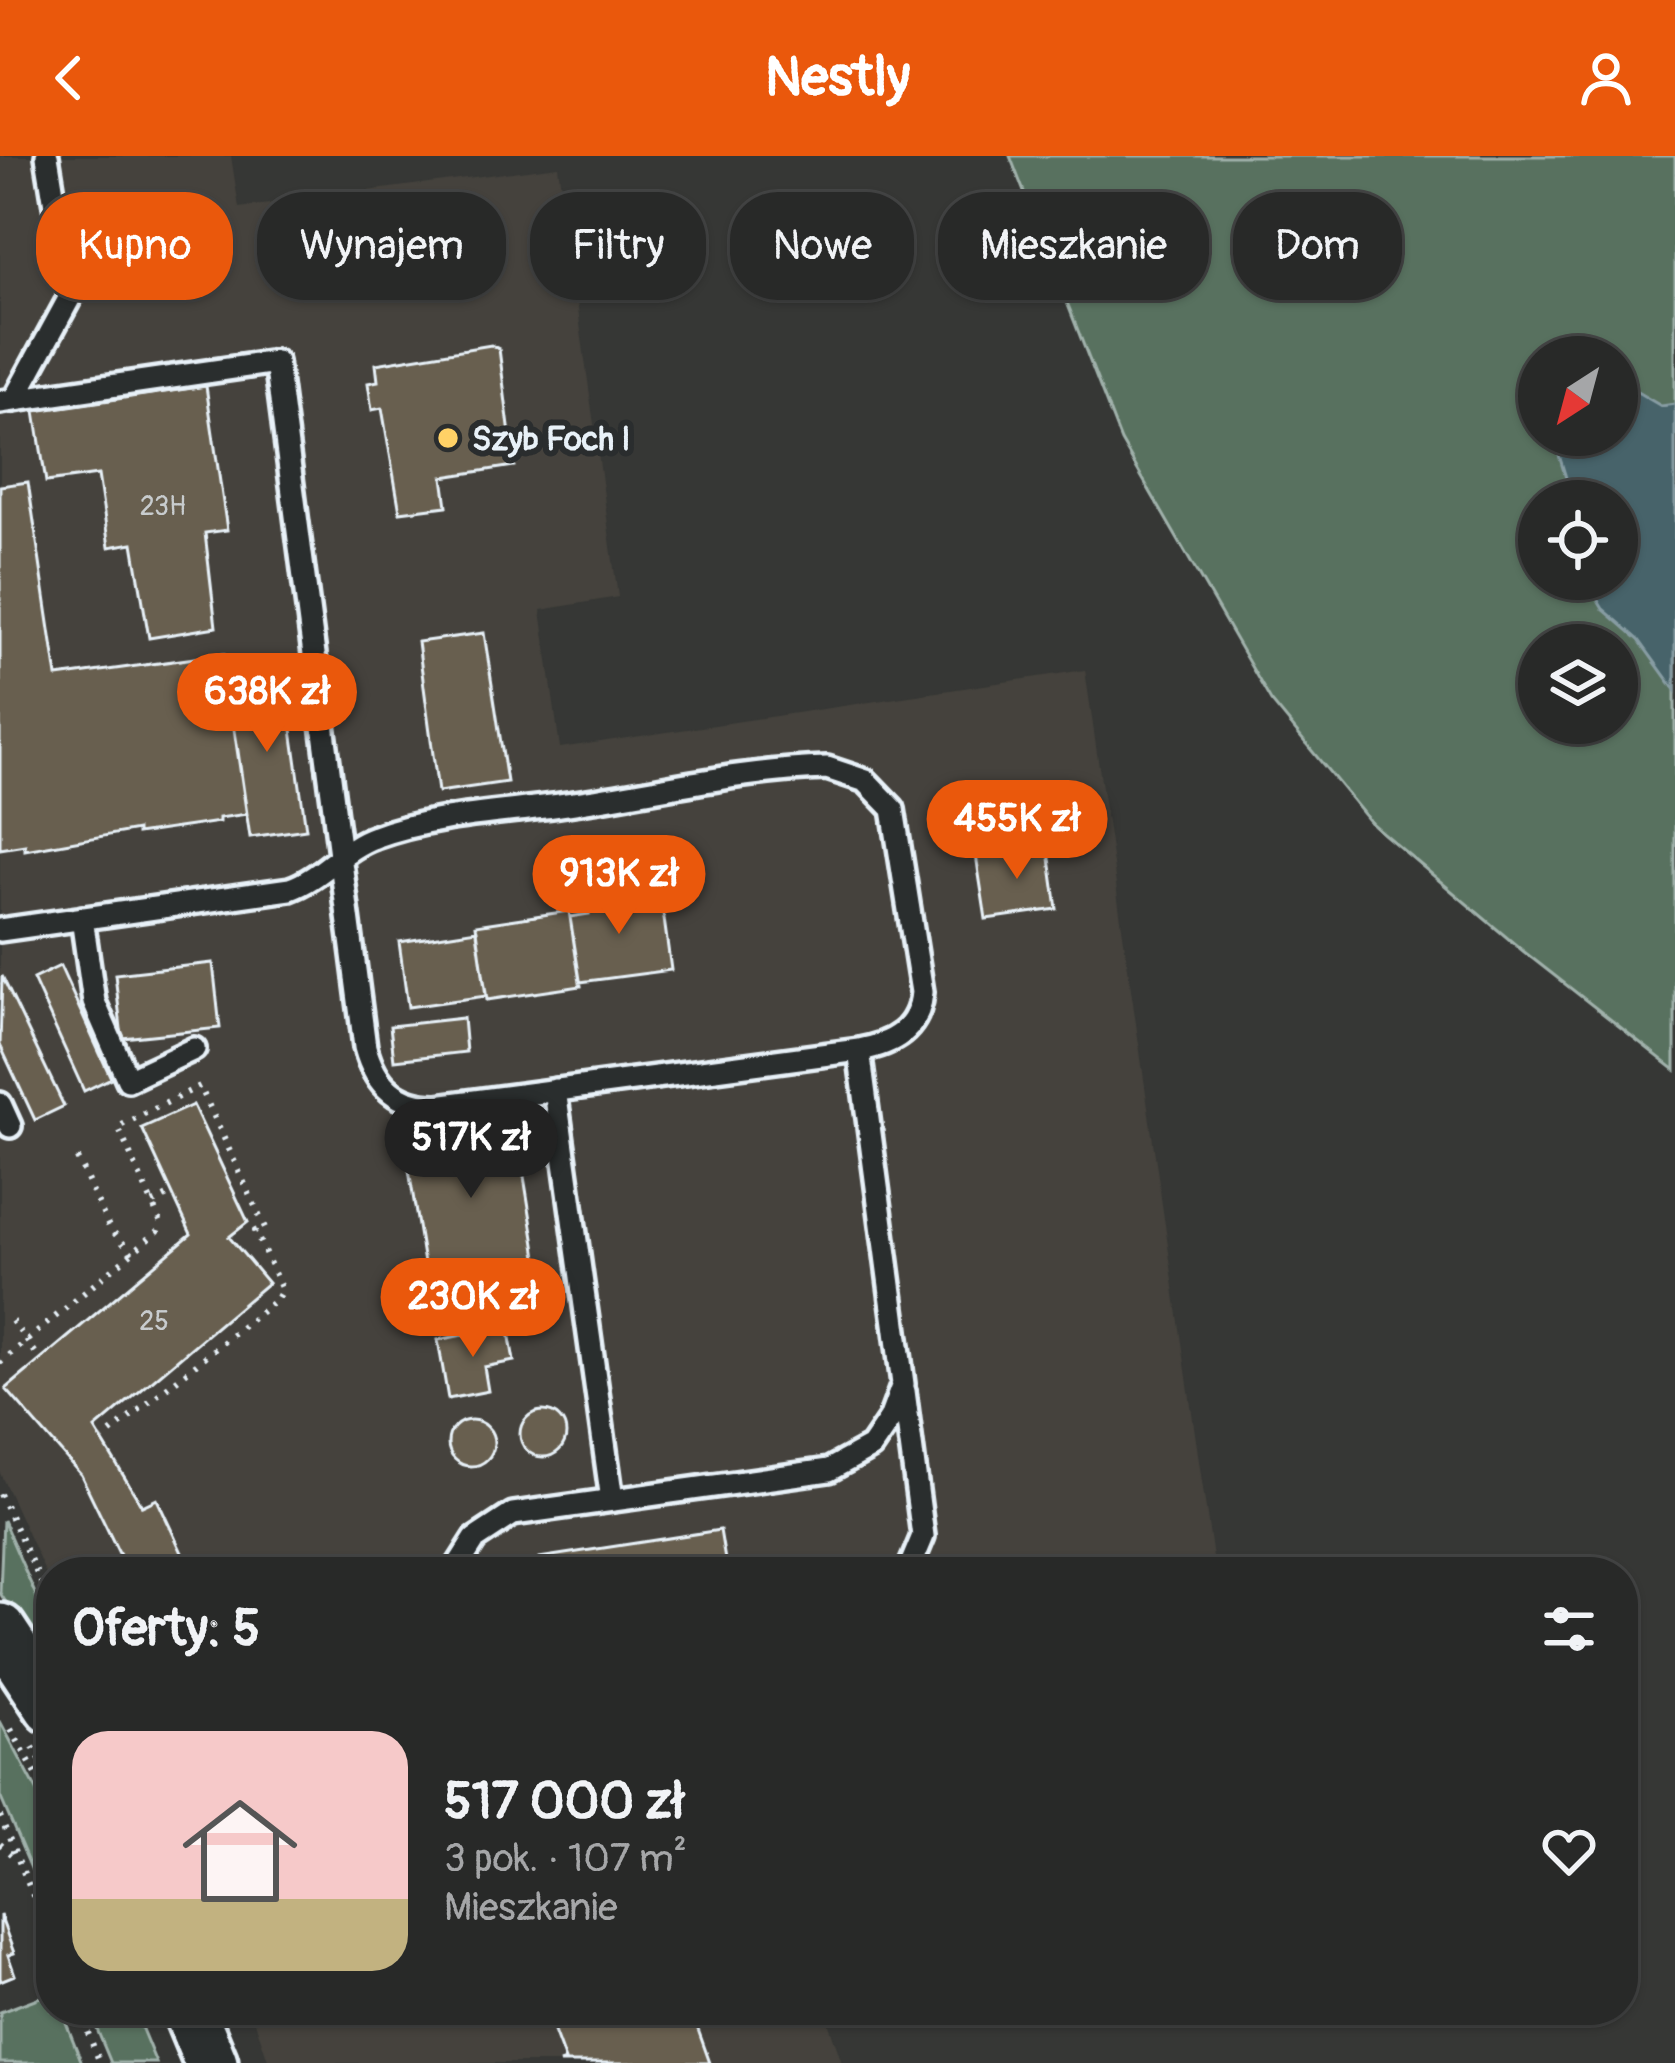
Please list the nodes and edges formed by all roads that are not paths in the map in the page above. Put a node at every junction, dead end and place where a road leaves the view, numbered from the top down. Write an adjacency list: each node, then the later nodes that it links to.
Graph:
1 (47, 156): 2 (lane)
2 (7, 401): 3 (lane)
3 (341, 856): 4 (lane); 7 (lane); 8 (lane)
4 (82, 918): 5 (lane); 6 (lane)
5 (0, 930)
6 (194, 1049)
7 (860, 1050): 8 (lane); 11 (lane)
8 (556, 1090): 12 (lane)
9 (0, 1104): 10 (lane)
10 (10, 1126)
11 (903, 1384): 12 (lane); 14 (lane)
12 (612, 1500): 13 (lane)
13 (464, 1557)
14 (914, 1557)
15 (0, 1630): 16 (street)
16 (29, 1714)
17 (195, 2025): 18 (street)
18 (211, 2063)

